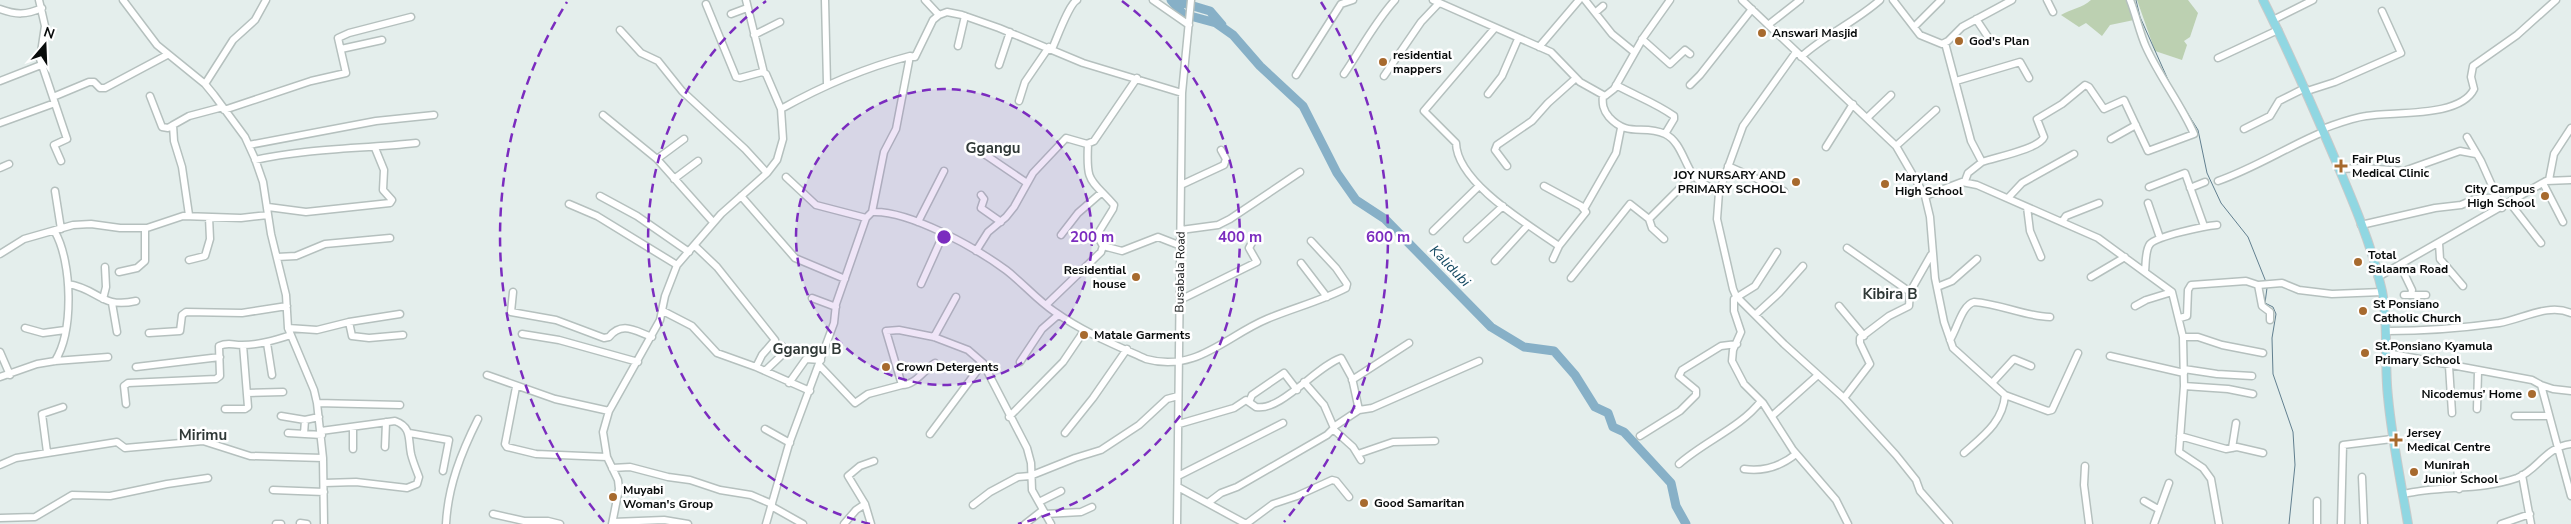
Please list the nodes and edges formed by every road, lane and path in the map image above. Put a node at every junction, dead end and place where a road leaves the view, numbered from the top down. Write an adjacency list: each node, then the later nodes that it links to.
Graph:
1 (39, 0): 29 (street)
2 (123, 0): 62 (street)
3 (266, 0): 77 (street)
4 (746, 0): 30 (street)
5 (826, 0): 78 (street)
6 (925, 0): 37 (street)
7 (1077, 0): 58 (street)
8 (1153, 0): 43 (street)
9 (1353, 0): 70 (street)
10 (1395, 0): 69 (street)
11 (1579, 0): 57 (street)
12 (1585, 0): 34 (street)
13 (1670, 0): 52 (street)
14 (1742, 0): 32 (street)
15 (1800, 0): 44 (street)
16 (1880, 0): 63 (street)
17 (1893, 0): 45 (street)
18 (1941, 0): 45 (street)
19 (2012, 0): 40 (street)
20 (2047, 0): 35 (street)
21 (2130, 0): 98 (street)
22 (2263, 0): 41 (main road)
23 (2313, 0): 41 (street)
24 (2556, 0): 102 (street)
25 (1191, 1): 43 (street, Busabala Road)
26 (1436, 1): 46 (street); 71 (street)
27 (706, 4): 68 (street)
28 (1603, 6): 34 (street)
29 (42, 8): 31 (street); 66 (street)
30 (747, 8): 36 (street); 50 (street)
31 (0, 9)
32 (1752, 9): 44 (street); 80 (street)
33 (2382, 11): 81 (street)
34 (1596, 12): 60 (street)
35 (2054, 12)
36 (731, 14)
37 (939, 14): 38 (street); 64 (street)
38 (965, 16): 49 (street); 56 (street)
39 (411, 17): 59 (street)
40 (1976, 19): 54 (street); 55 (street)
41 (2273, 20): 48 (main road)
42 (780, 22): 50 (street)
43 (1189, 23): 82 (street, Busabala Road)
44 (1768, 25): 63 (street)
45 (1914, 27): 55 (street)
46 (1494, 29): 51 (street); 140 (street)
47 (620, 30): 129 (street)
48 (2278, 30): 65 (street); 81 (main road)
49 (1010, 32): 58 (street); 67 (street)
50 (754, 35): 68 (street)
51 (1518, 39): 57 (street); 83 (street)
52 (1642, 39): 60 (street); 61 (street)
53 (382, 40): 59 (street)
54 (1990, 40)
55 (1945, 43): 76 (street)
56 (958, 46)
57 (1539, 47): 73 (street)
58 (1051, 48): 72 (street); 88 (street)
59 (341, 49): 90 (street)
60 (1634, 52): 79 (street)
61 (1690, 54)
62 (167, 55): 77 (street); 87 (street)
63 (1798, 55): 89 (street); 124 (street)
64 (910, 56): 78 (street); 163 (street)
65 (2218, 58)
66 (41, 65): 75 (street); 87 (street)
67 (999, 65)
68 (764, 73): 91 (street)
69 (1344, 74)
70 (1296, 75)
71 (1384, 76)
72 (1137, 78): 82 (street); 108 (street)
73 (1576, 78): 84 (street); 123 (street)
74 (2029, 78): 76 (street)
75 (0, 81)
76 (1956, 81): 121 (street)
77 (205, 84): 90 (street)
78 (827, 84): 91 (street)
79 (1616, 85): 84 (street); 103 (street)
80 (1690, 85)
81 (2306, 89): 101 (street); 102 (main road)
82 (1182, 94): 139 (street, Busabala Road)
83 (1488, 94)
84 (1603, 95): 99 (street)
85 (1891, 95): 95 (street)
86 (150, 96): 97 (street)
87 (54, 100): 96 (street); 119 (street)
88 (1019, 102)
89 (1853, 104): 95 (street); 111 (street)
90 (224, 108): 97 (street); 109 (street)
91 (780, 109): 129 (street)
92 (1936, 110): 110 (street)
93 (434, 115): 109 (street)
94 (603, 115): 117 (street)
95 (1868, 117): 110 (street)
96 (0, 123)
97 (173, 125): 164 (street)
98 (2136, 125): 106 (street); 121 (street)
99 (1621, 128): 103 (street); 162 (street)
100 (2571, 128): 135 (street)
101 (2244, 129)
102 (2323, 131): 126 (main road); 134 (street)
103 (1665, 134): 130 (street)
104 (2466, 137): 116 (street)
105 (684, 139): 117 (street)
106 (2111, 139)
107 (416, 143): 112 (street)
108 (1088, 144): 138 (street); 147 (street)
109 (249, 145): 118 (street)
110 (1896, 146): 151 (street)
111 (1826, 147)
112 (375, 148): 118 (street); 159 (street)
113 (977, 149): 138 (street)
114 (1221, 150): 139 (street)
115 (2074, 154): 153 (street)
116 (2476, 154): 126 (street); 152 (street)
117 (656, 159): 132 (street)
118 (255, 160): 159 (street)
119 (61, 161)
120 (698, 161): 132 (street)
121 (1982, 162): 136 (street)
122 (9, 164): 125 (street)
123 (1507, 166)
124 (1728, 166): 145 (street); 146 (street)
125 (0, 168)
126 (2339, 169): 176 (main road)
127 (944, 171): 170 (street)
128 (1300, 172): 180 (street)
129 (767, 173): 150 (street)
130 (1693, 175): 146 (street); 168 (street)
131 (786, 177): 167 (street)
132 (674, 179): 169 (street)
133 (2571, 180): 135 (street)
134 (2218, 181)
135 (2546, 181): 156 (street); 173 (street)
136 (1965, 182): 151 (street); 153 (street)
137 (2205, 182): 143 (street)
138 (1027, 183): 171 (street)
139 (1181, 185): 180 (street, Busabala Road)
140 (1479, 186): 158 (street); 181 (street)
141 (1544, 186): 162 (street)
142 (2149, 187): 143 (street)
143 (2190, 188): 177 (street)
144 (55, 191): 179 (street)
145 (1784, 191)
146 (1719, 192): 232 (street)
147 (1101, 193): 182 (street); 193 (street)
148 (981, 195): 171 (street)
149 (600, 196): 198 (street)
150 (741, 196): 169 (street); 219 (street)
151 (1925, 196): 201 (street)
152 (2497, 197): 161 (street); 176 (street)
153 (2008, 198): 160 (street)
154 (2099, 203): 172 (street)
155 (2148, 203): 186 (street)
156 (2510, 203): 161 (street); 191 (street)
157 (570, 204): 211 (street)
158 (1503, 206): 174 (street); 188 (street)
159 (268, 207): 165 (street)
160 (2027, 207): 172 (street); 203 (street)
161 (2502, 208): 190 (street)
162 (1584, 209): 195 (street)
163 (872, 212): 167 (street); 170 (street)
164 (189, 215): 166 (street); 178 (street)
165 (268, 215): 166 (street); 202 (street)
166 (209, 217): 207 (street)
167 (866, 218): 219 (street)
168 (1649, 219): 187 (street); 218 (street)
169 (713, 222): 192 (street)
170 (918, 222): 183 (street)
171 (1001, 222): 197 (street)
172 (2062, 222): 204 (street)
173 (2563, 222)
174 (1528, 225): 195 (street); 208 (street)
175 (2217, 225): 177 (street)
176 (2361, 225): 217 (main road)
177 (2204, 226): 186 (street)
178 (144, 228): 179 (street); 215 (street)
179 (58, 230): 200 (street); 220 (street)
180 (1181, 230): 194 (street, Busabala Road)
181 (1433, 231)
182 (1061, 234)
183 (943, 235): 197 (street); 221 (street)
184 (1254, 237): 237 (street)
185 (390, 238): 202 (street)
186 (2160, 238): 214 (street)
187 (1664, 239)
188 (1467, 240)
189 (1311, 241): 234 (street)
190 (2439, 243): 210 (street); 223 (street)
191 (2541, 243)
192 (695, 246): 198 (street); 292 (street)
193 (1103, 246): 194 (street); 240 (street)
194 (1181, 246): 237 (street, Busabala Road)
195 (1559, 246): 205 (street)
196 (1847, 248): 226 (street)
197 (976, 251): 240 (street)
198 (689, 252): 211 (street)
199 (1777, 252): 232 (street)
200 (0, 254)
201 (1932, 254): 224 (street); 226 (street)
202 (277, 257): 241 (street)
203 (2041, 257)
204 (2125, 257): 214 (street); 216 (street)
205 (1553, 259)
206 (1977, 259): 224 (street)
207 (189, 260)
208 (1495, 261)
209 (1301, 263): 234 (street)
210 (2400, 265): 217 (street); 230 (street)
211 (677, 266): 246 (street)
212 (1803, 266): 249 (street)
213 (105, 267): 236 (street)
214 (2145, 271): 227 (street)
215 (119, 272)
216 (2091, 277)
217 (2378, 277): 228 (main road)
218 (1571, 278)
219 (846, 279): 244 (street)
220 (68, 284): 236 (street); 255 (street)
221 (921, 284)
222 (2264, 284): 228 (street); 251 (street); 252 (street)
223 (2463, 286)
224 (1937, 287): 267 (street)
225 (513, 292): 264 (street)
226 (1910, 292): 263 (street)
227 (2172, 292): 243 (street); 251 (street)
228 (2382, 292): 257 (main road)
229 (2404, 295): 230 (street)
230 (2412, 295): 231 (street)
231 (2426, 295)
232 (1736, 296): 249 (street); 270 (street)
233 (956, 297): 265 (street)
234 (1326, 297): 282 (street)
235 (812, 298): 244 (street)
236 (103, 299): 239 (street)
237 (1180, 300): 282 (street, Busabala Road)
238 (136, 301): 239 (street)
239 (112, 303): 258 (street)
240 (1046, 305): 248 (street)
241 (287, 306): 259 (street); 260 (street)
242 (1839, 306): 263 (street)
243 (2135, 306)
244 (836, 307): 285 (street)
245 (2570, 310): 257 (street)
246 (663, 311): 264 (street); 292 (street)
247 (400, 314): 253 (street)
248 (1058, 315): 256 (street); 287 (street)
249 (1755, 315): 299 (street)
250 (2050, 317): 267 (street)
251 (2180, 318): 266 (street)
252 (2270, 320)
253 (349, 322): 260 (street); 261 (street)
254 (25, 328): 255 (street)
255 (65, 330): 281 (street)
256 (1084, 331): 273 (street); 335 (street)
257 (2387, 331): 277 (main road)
258 (117, 332)
259 (149, 332)
260 (289, 332): 268 (street); 321 (street)
261 (403, 334)
262 (522, 334): 284 (street)
263 (1864, 336): 318 (street)
264 (652, 337): 284 (street)
265 (934, 337): 286 (street); 307 (street)
266 (2183, 337): 276 (street); 294 (street)
267 (1950, 340): 305 (street)
268 (267, 343): 271 (street); 297 (street)
269 (1409, 343): 302 (street)
270 (1737, 344): 319 (street); 351 (street)
271 (243, 345): 280 (street); 314 (street)
272 (782, 346): 293 (street)
273 (1127, 350): 282 (street); 348 (street)
274 (0, 352): 296 (street)
275 (2078, 353): 316 (street)
276 (2264, 353)
277 (2387, 353): 290 (street); 353 (main road)
278 (2110, 356): 294 (street)
279 (108, 357): 281 (street)
280 (220, 357): 291 (street); 322 (street)
281 (54, 361): 296 (street)
282 (1179, 361): 317 (street, Busabala Road)
283 (1479, 361): 327 (street)
284 (638, 362): 328 (street)
285 (820, 362): 304 (street); 307 (street); 313 (street)
286 (983, 362): 335 (street); 350 (street)
287 (1020, 362)
288 (935, 363): 307 (street)
289 (2031, 366): 305 (street)
290 (2449, 366): 295 (street); 329 (street)
291 (136, 367)
292 (756, 367): 293 (street)
293 (766, 371): 304 (street)
294 (2184, 371): 300 (street); 308 (street)
295 (2478, 371): 306 (street); 326 (street)
296 (10, 375): 301 (street)
297 (272, 375)
298 (487, 375): 309 (street)
299 (1818, 375): 318 (street); 331 (street)
300 (2252, 376)
301 (0, 377)
302 (1352, 380): 303 (street); 327 (street)
303 (1304, 382): 310 (street); 342 (street)
304 (789, 383): 313 (street)
305 (1992, 383): 316 (street)
306 (2541, 384): 311 (street); 333 (street)
307 (902, 385)
308 (2184, 386): 315 (street); 352 (street)
309 (516, 387): 328 (street); 366 (street)
310 (1297, 390): 320 (street); 320 (street)
311 (2571, 391)
312 (283, 392): 314 (street)
313 (810, 392): 355 (street)
314 (247, 394): 325 (street)
315 (2253, 394)
316 (2005, 395): 362 (street)
317 (1178, 396): 341 (street, Busabala Road); 376 (street)
318 (1844, 398): 419 (street)
319 (1761, 400): 331 (street); 368 (street)
320 (1249, 402): 341 (street)
321 (317, 403): 323 (street); 334 (street)
322 (126, 404)
323 (400, 405)
324 (63, 407): 361 (street)
325 (225, 409)
326 (2477, 409)
327 (1360, 410): 342 (street)
328 (609, 411): 366 (street)
329 (2452, 413)
330 (281, 416): 337 (street)
331 (1772, 416): 364 (street)
332 (2515, 416): 333 (street)
333 (2549, 416): 357 (street)
334 (319, 417): 337 (street); 346 (street)
335 (1009, 417): 376 (street)
336 (478, 419): 407 (street)
337 (305, 420): 349 (street)
338 (386, 422): 343 (street); 347 (street); 358 (street)
339 (2236, 422): 359 (street)
340 (1283, 423): 377 (street)
341 (1179, 424): 377 (street, Busabala Road)
342 (1334, 427): 354 (street); 393 (street)
343 (353, 428): 346 (street); 360 (street)
344 (765, 429): 355 (street)
345 (288, 433): 349 (street)
346 (322, 433): 349 (street); 365 (street)
347 (409, 433): 374 (street); 380 (street)
348 (1065, 433)
349 (304, 434)
350 (930, 434)
351 (1640, 436)
352 (2180, 436): 359 (street); 422 (street)
353 (2392, 439): 387 (main road); 424 (street)
354 (1435, 441)
355 (790, 443): 395 (street)
356 (2571, 444): 357 (street)
357 (2558, 446): 375 (street); 388 (street)
358 (385, 447)
359 (2232, 448): 363 (street)
360 (353, 449)
361 (47, 452): 365 (street); 369 (street)
362 (1964, 453)
363 (2263, 453)
364 (1796, 454): 373 (street); 418 (street)
365 (323, 458): 380 (street)
366 (607, 458): 372 (street)
367 (874, 461): 394 (street)
368 (1679, 464)
369 (0, 465)
370 (2086, 466): 420 (street)
371 (2457, 466): 383 (street)
372 (612, 468): 395 (street); 403 (street)
373 (1744, 468)
374 (443, 472)
375 (2522, 475): 383 (street); 401 (street)
376 (1030, 476): 392 (street); 396 (street)
377 (1178, 476): 382 (street, Busabala Road)
378 (2362, 477): 425 (street)
379 (208, 478): 402 (street)
380 (324, 483): 386 (street)
381 (2169, 483): 398 (street)
382 (1178, 487): 393 (street); 416 (street, Busabala Road)
383 (2459, 489): 387 (street)
384 (273, 490): 386 (street)
385 (1061, 491): 392 (street)
386 (324, 492): 406 (street)
387 (2403, 494): 426 (main road)
388 (2571, 496)
389 (1348, 497): 417 (street)
390 (2144, 501): 398 (street)
391 (2317, 501): 423 (street)
392 (1038, 502): 399 (street)
393 (1209, 502): 417 (street)
394 (865, 504): 412 (street); 413 (street)
395 (772, 505): 410 (street); 411 (street)
396 (973, 505)
397 (1092, 507): 399 (street)
398 (2158, 509): 421 (street)
399 (1044, 512): 414 (street); 415 (street)
400 (493, 514): 408 (street)
401 (2530, 514): 427 (street); 428 (street)
402 (0, 518)
403 (612, 523): 409 (street)
404 (276, 524): 405 (street)
405 (281, 524)
406 (324, 524)
407 (446, 524)
408 (560, 524)
409 (688, 524)
410 (766, 524)
411 (803, 524)
412 (844, 524)
413 (872, 524)
414 (1025, 524)
415 (1051, 524)
416 (1177, 524)
417 (1246, 524)
418 (1848, 524)
419 (1949, 524)
420 (2090, 524)
421 (2154, 524)
422 (2219, 524)
423 (2317, 524)
424 (2341, 524)
425 (2364, 524)
426 (2408, 524)
427 (2501, 524)
428 (2532, 524)

